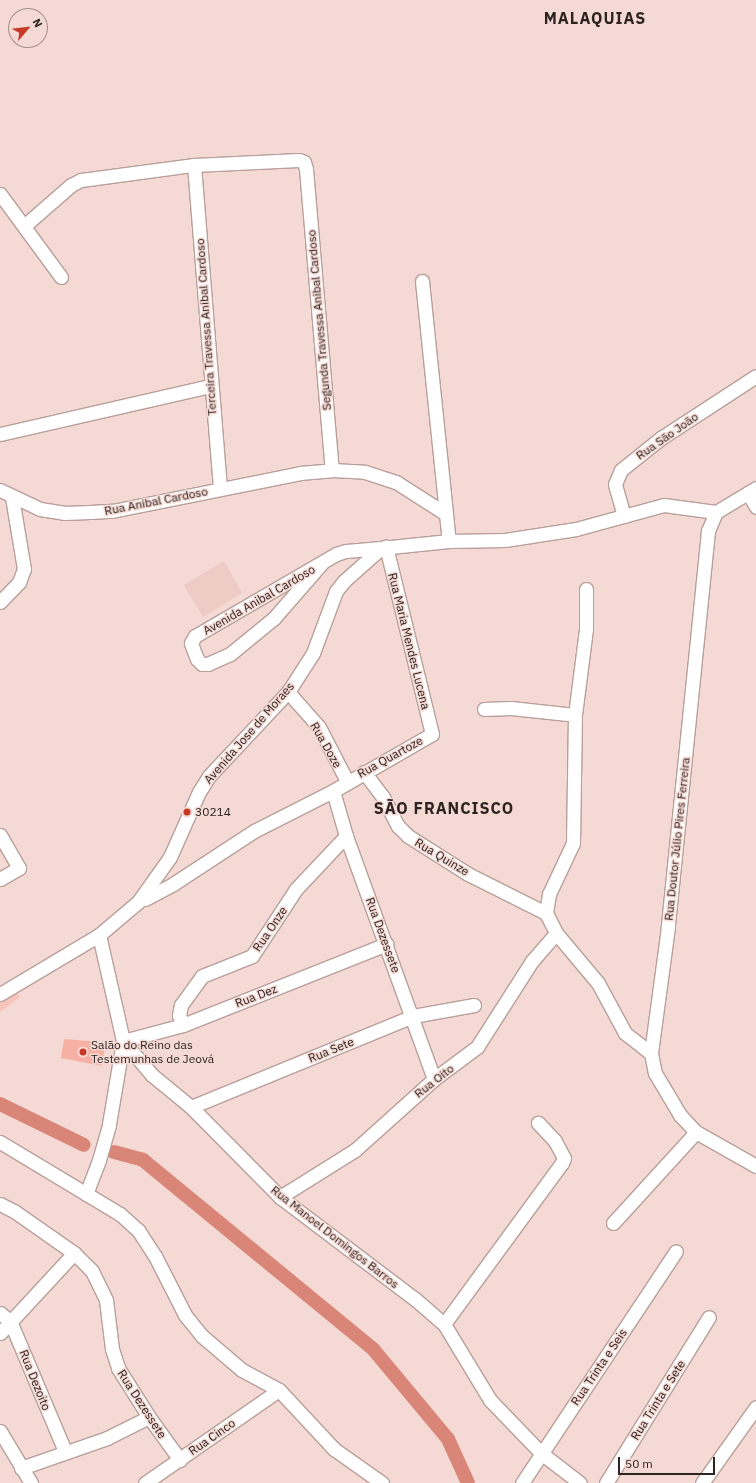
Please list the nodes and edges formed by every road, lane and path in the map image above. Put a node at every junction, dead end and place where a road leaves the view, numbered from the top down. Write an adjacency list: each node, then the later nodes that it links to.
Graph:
1 (194, 165): 3 (street); 7 (street, Terceira Travessa Anibal Cardoso); 9 (street, Segunda Travessa Anibal Cardoso)
2 (0, 194): 3 (street)
3 (24, 226): 4 (street)
4 (61, 277)
5 (422, 281): 16 (street)
6 (756, 376): 17 (street, Rua São João)
7 (210, 386): 8 (street); 10 (street, Terceira Travessa Anibal Cardoso)
8 (0, 434)
9 (332, 470): 10 (street, Rua Anibal Cardoso); 16 (street, Rua Anibal Cardoso)
10 (220, 488): 13 (street, Rua Anibal Cardoso)
11 (0, 490): 13 (street, Rua Anibal Cardoso)
12 (752, 491): 14 (street); 15 (street)
13 (12, 497): 22 (street)
14 (756, 507)
15 (716, 512): 17 (street); 43 (street, Rua Doutor Júlio Pires Ferreira)
16 (446, 514): 18 (street)
17 (624, 516): 18 (street)
18 (449, 541): 19 (street)
19 (384, 548): 20 (street, Avenida Anibal Cardoso); 23 (street, Avenida Jose de Moraes); 26 (street, Rua Maria Mendes Lucena)
20 (321, 564): 20 (street, Avenida Anibal Cardoso)
21 (586, 589): 25 (street)
22 (0, 602)
23 (288, 692): 28 (street, Rua Doze); 33 (street, Avenida Jose de Moraes)
24 (484, 709): 25 (street)
25 (575, 715): 34 (street)
26 (432, 734): 27 (street, Rua Quartoze)
27 (364, 772): 28 (street, Rua Quartoze); 34 (street, Rua Quinze)
28 (347, 781): 29 (street, Rua Quartoze)
29 (333, 791): 31 (street, Rua Dezessete); 33 (street, Rua Quartoze)
30 (0, 835): 32 (street)
31 (346, 836): 37 (street, Rua Dezessete); 41 (street, Rua Onze)
32 (0, 879)
33 (138, 902): 36 (street, Avenida Jose de Moraes)
34 (546, 913): 35 (street)
35 (556, 932): 43 (street); 44 (street, Rua Oito)
36 (99, 935): 38 (street, Avenida Jose de Moraes); 42 (street, Rua Manoel Domingos Barros)
37 (387, 944): 40 (street, Rua Dezessete); 41 (street, Rua Dez)
38 (0, 994)
39 (474, 1006): 40 (street, Rua Sete)
40 (413, 1016): 44 (street, Rua Dezessete); 45 (street, Rua Sete)
41 (182, 1025): 42 (street, Rua Dez)
42 (123, 1042): 45 (street, Rua Manoel Domingos Barros); 50 (street)
43 (651, 1053): 47 (street, Rua Doutor Júlio Pires Ferreira)
44 (434, 1078): 51 (street, Rua Oito)
45 (191, 1106): 51 (street, Rua Manoel Domingos Barros)
46 (538, 1123): 58 (street)
47 (696, 1132): 49 (street, Rua Doutor Júlio Pires Ferreira); 53 (street)
48 (0, 1142): 50 (street)
49 (755, 1164)
50 (86, 1194): 60 (street)
51 (280, 1197): 58 (street, Rua Manoel Domingos Barros)
52 (0, 1204): 55 (street, Rua Dezessete)
53 (612, 1223)
54 (676, 1251): 65 (street, Rua Trinta e Seis)
55 (74, 1253): 56 (street); 62 (street, Rua Dezessete)
56 (5, 1317): 59 (street); 64 (street, Rua Dezoito)
57 (709, 1317): 73 (street, Rua Trinta e Sete)
58 (444, 1324): 65 (street, Rua Manoel Domingos Barros)
59 (0, 1333)
60 (278, 1390): 66 (street, Rua Cinco); 70 (street)
61 (756, 1407): 74 (street)
62 (149, 1417): 64 (street); 66 (street, Rua Dezessete)
63 (0, 1431): 67 (street)
64 (65, 1451): 67 (street)
65 (541, 1453): 71 (street, Rua Trinta e Seis); 72 (street, Rua Manoel Domingos Barros)
66 (180, 1460): 69 (street, Rua Cinco)
67 (21, 1468): 68 (street)
68 (31, 1483)
69 (145, 1483)
70 (382, 1483)
71 (522, 1483)
72 (580, 1483)
73 (606, 1483)
74 (702, 1483)

